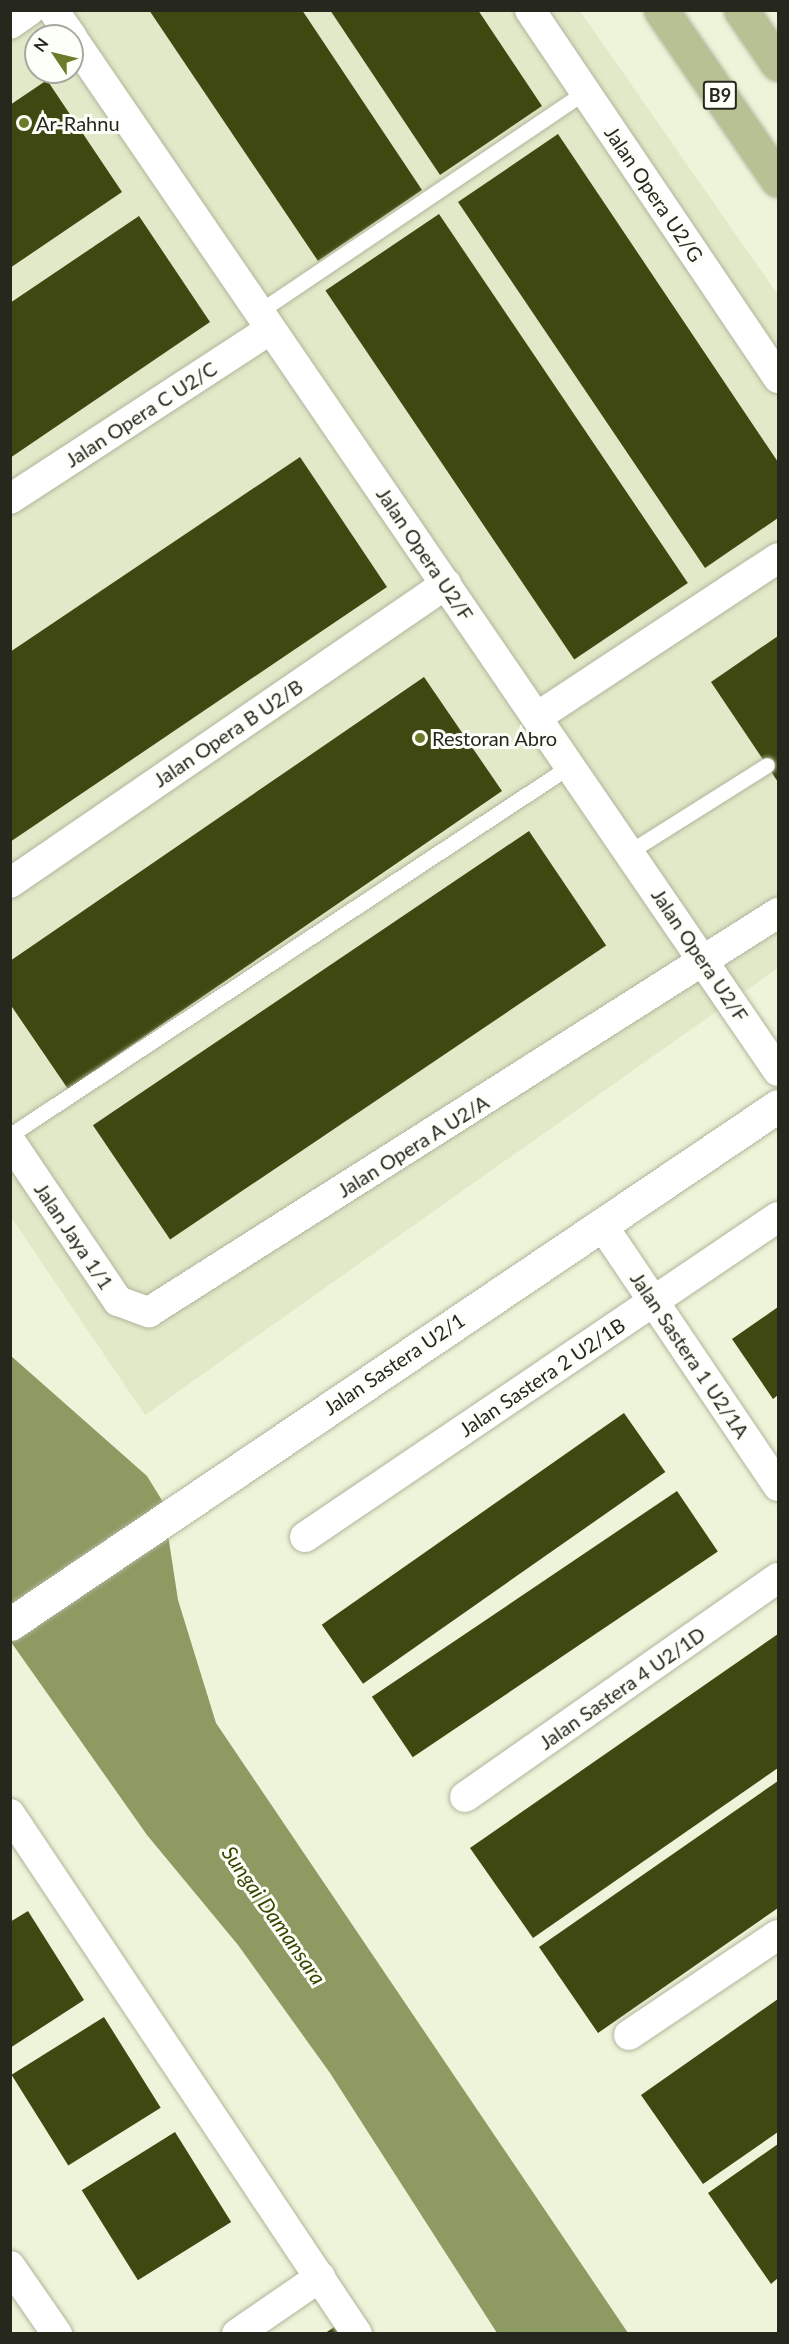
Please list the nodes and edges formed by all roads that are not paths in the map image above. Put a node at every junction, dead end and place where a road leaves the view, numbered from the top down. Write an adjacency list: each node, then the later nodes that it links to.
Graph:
1 (30, 10): 6 (street)
2 (53, 10): 7 (street, Jalan Opera U2/F)
3 (530, 10): 10 (street, Jalan Opera U2/G)
4 (661, 10): 11 (main road, B9)
5 (741, 10): 9 (main road)
6 (10, 24)
7 (62, 24)
8 (84, 56): 12 (street, Jalan Opera U2/F)
9 (778, 63)
10 (585, 92): 12 (lane); 13 (street, Jalan Opera U2/G)
11 (778, 180)
12 (265, 320): 14 (street, Jalan Opera C U2/C); 16 (street, Jalan Opera U2/F)
13 (778, 378)
14 (10, 499)
15 (778, 558): 17 (street)
16 (446, 584): 17 (street, Jalan Opera U2/F); 21 (street, Jalan Opera B U2/B)
17 (537, 717): 19 (street, Jalan Opera U2/F)
18 (767, 765): 20 (lane)
19 (570, 766): 20 (street, Jalan Opera U2/F); 26 (lane)
20 (629, 852): 23 (street, Jalan Opera U2/F)
21 (10, 882)
22 (778, 913): 23 (street)
23 (705, 963): 24 (street, Jalan Opera U2/F); 30 (street, Jalan Opera A U2/A)
24 (778, 1071)
25 (778, 1106): 29 (street, Jalan Sastera U2/1)
26 (10, 1135)
27 (10, 1141): 30 (street, Jalan Jaya 1/1)
28 (778, 1217): 31 (street, Jalan Sastera 2 U2/1B)
29 (602, 1225): 31 (street, Jalan Sastera 1 U2/1A); 35 (street, Jalan Sastera U2/1)
30 (118, 1301)
31 (654, 1302): 32 (street, Jalan Sastera 1 U2/1A); 33 (street, Jalan Sastera 2 U2/1B)
32 (778, 1485)
33 (305, 1537)
34 (778, 1578): 36 (street, Jalan Sastera 4 U2/1D)
35 (10, 1624)
36 (465, 1797)
37 (10, 1814): 41 (street)
38 (778, 1935): 39 (street)
39 (629, 2035)
40 (10, 2266): 42 (street)
41 (320, 2277): 43 (street); 44 (street)
42 (57, 2334)
43 (237, 2334)
44 (357, 2334)

